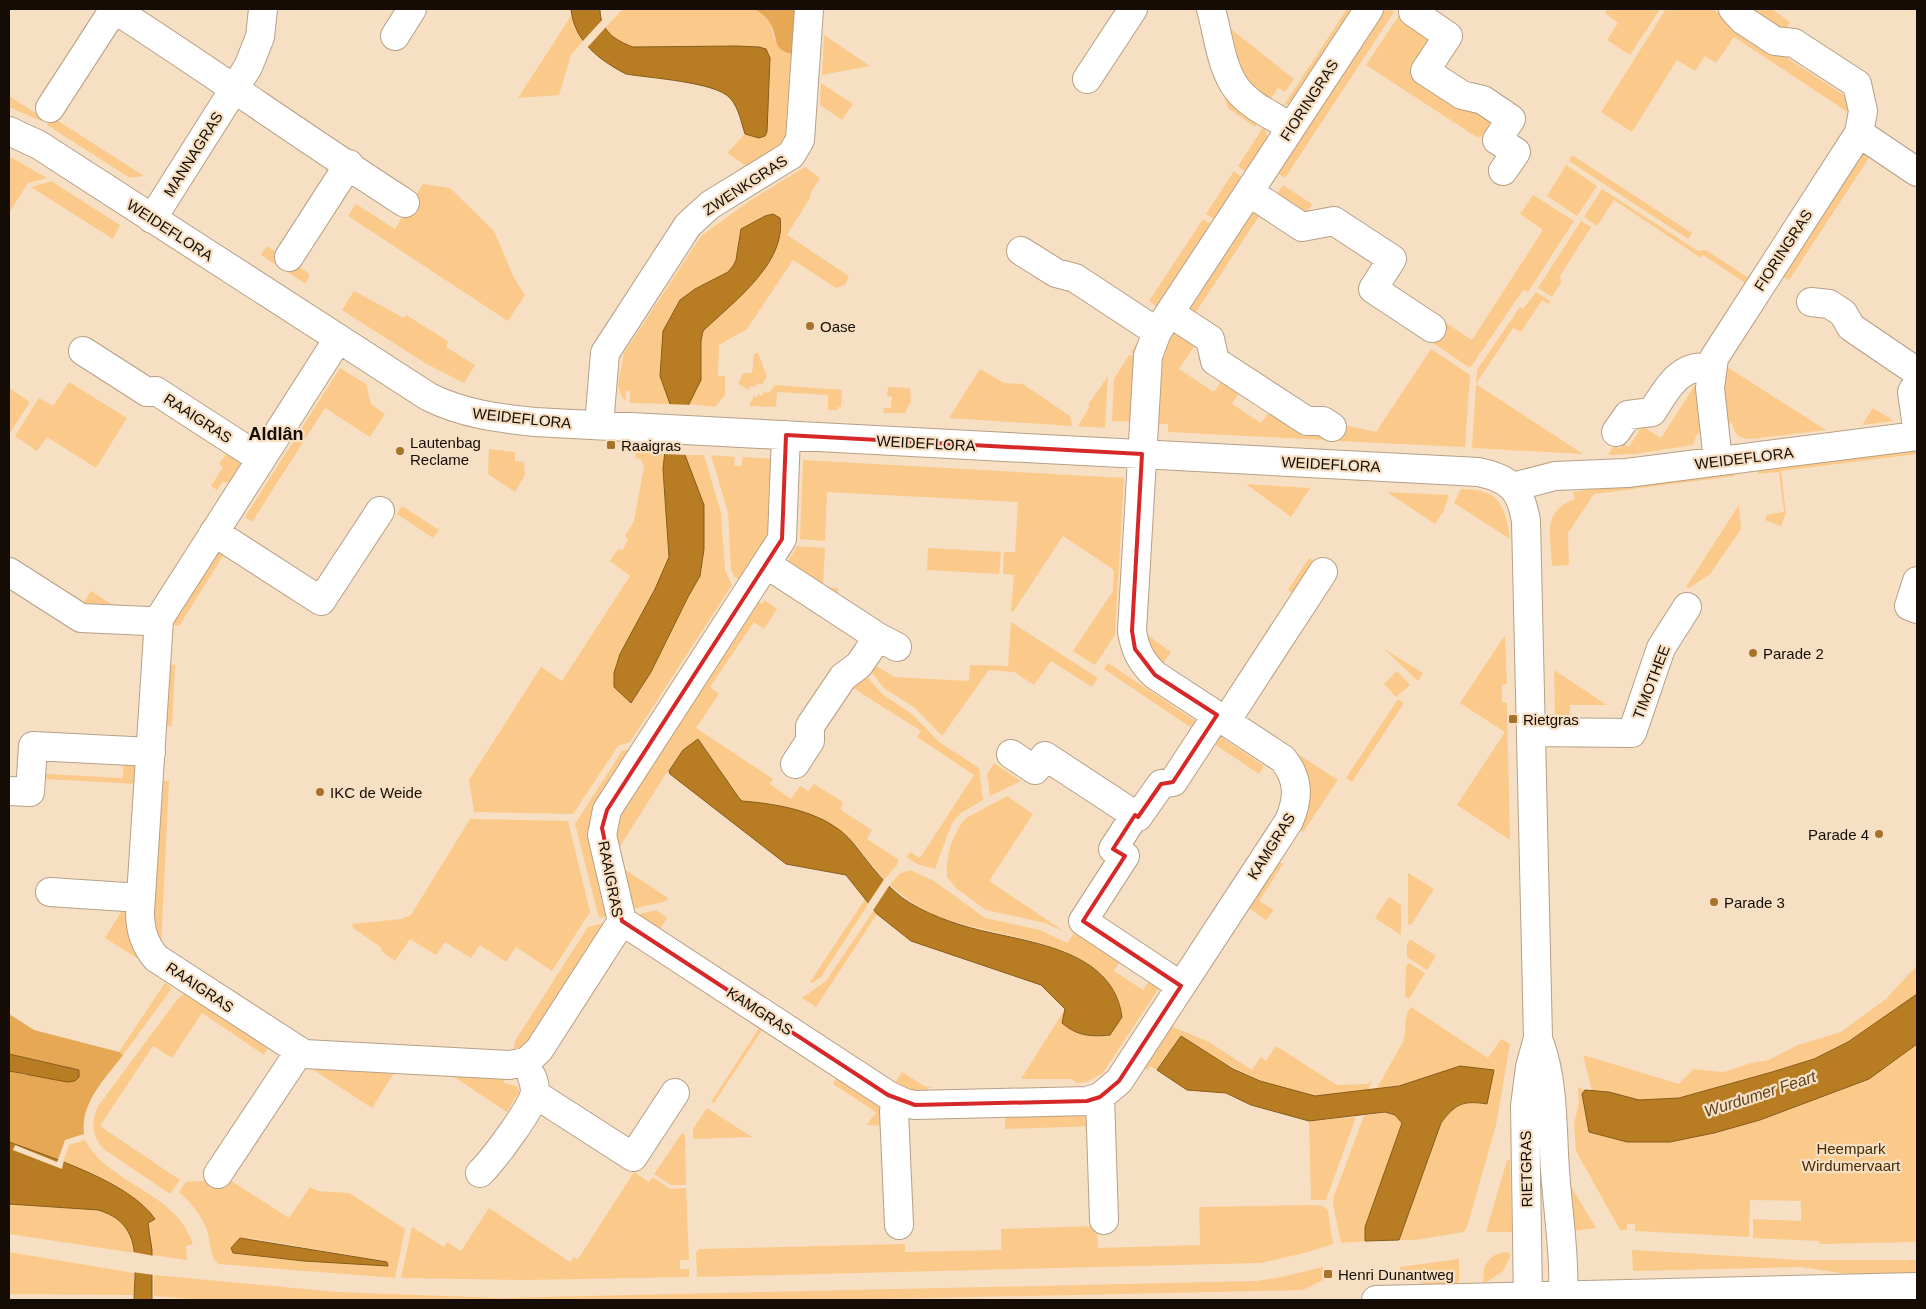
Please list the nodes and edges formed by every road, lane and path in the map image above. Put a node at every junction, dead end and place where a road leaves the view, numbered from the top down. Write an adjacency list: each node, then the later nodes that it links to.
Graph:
1 (114, 9): 12 (street); 13 (street)
2 (263, 9): 12 (street, MANNAGRAS)
3 (412, 9): 10 (street)
4 (809, 9): 33 (street, ZWENKGRAS)
5 (1133, 9): 11 (street)
6 (1211, 9): 14 (street)
7 (1369, 9): 14 (street, FIORINGRAS)
8 (1415, 9): 18 (street)
9 (1733, 9): 16 (street, FIORINGRAS)
10 (395, 36)
11 (1087, 79)
12 (235, 89): 17 (street); 22 (street, MANNAGRAS)
13 (50, 108)
14 (1291, 127): 20 (street, FIORINGRAS)
15 (9, 131): 22 (street, WEIDEFLORA)
16 (1859, 133): 19 (street); 30 (street, FIORINGRAS)
17 (348, 164): 21 (street); 24 (street)
18 (1503, 171)
19 (1917, 172)
20 (1249, 192): 26 (street, FIORINGRAS); 27 (street)
21 (405, 203)
22 (152, 219): 28 (street, WEIDEFLORA)
23 (1021, 251): 26 (street)
24 (289, 256)
25 (1811, 302): 31 (street)
26 (1163, 322): 34 (street); 39 (street, FIORINGRAS)
27 (1432, 328)
28 (338, 339): 33 (street, WEIDEFLORA); 40 (street, RAAIGRAS)
29 (83, 351): 40 (street, RAAIGRAS)
30 (1711, 368): 36 (street); 41 (street, FIORINGRAS)
31 (1917, 372)
32 (1917, 384): 35 (street)
33 (598, 425): 37 (street, WEIDEFLORA)
34 (1332, 427)
35 (1917, 427)
36 (1616, 432)
37 (786, 435): 39 (street, WEIDEFLORA); 45 (street, RAAIGRAS)
38 (1917, 436): 41 (street, WEIDEFLORA)
39 (1142, 454): 42 (street, WEIDEFLORA); 52 (street, KAMGRAS)
40 (261, 458): 44 (street, RAAIGRAS)
41 (1718, 461): 42 (street, WEIDEFLORA)
42 (1513, 487): 53 (street, RIETGRAS)
43 (380, 511): 44 (street)
44 (214, 532): 51 (street, RAAIGRAS)
45 (766, 564): 56 (street); 61 (street, RAAIGRAS)
46 (9, 572): 51 (street)
47 (1323, 572): 52 (street)
48 (1917, 581): 50 (street)
49 (1687, 607): 53 (street, TIMOTHEE)
50 (1917, 609)
51 (158, 624): 54 (street, RAAIGRAS)
52 (1222, 718): 58 (street); 62 (street, KAMGRAS)
53 (1531, 732): 63 (street, RIETGRAS)
54 (151, 752): 57 (street); 60 (street, RAAIGRAS)
55 (1011, 754): 58 (street)
56 (795, 764)
57 (9, 791)
58 (1135, 815): 62 (street)
59 (50, 892): 60 (street)
60 (141, 898): 64 (street, RAAIGRAS)
61 (622, 921): 65 (street, RAAIGRAS); 69 (street, KAMGRAS)
62 (1181, 986): 68 (street, KAMGRAS)
63 (1538, 1038): 75 (street, RIETGRAS); 76 (street, RIETGRAS)
64 (299, 1052): 65 (street, RAAIGRAS); 71 (street)
65 (526, 1062): 67 (street)
66 (675, 1093): 67 (street)
67 (535, 1094): 70 (street)
68 (1100, 1097): 69 (street, KAMGRAS); 72 (street)
69 (898, 1100): 73 (street)
70 (480, 1173)
71 (218, 1174)
72 (1104, 1220)
73 (899, 1225)
74 (1917, 1287): 76 (street)
75 (1528, 1298): 76 (street); 77 (street)
76 (1564, 1298)
77 (1376, 1300)

